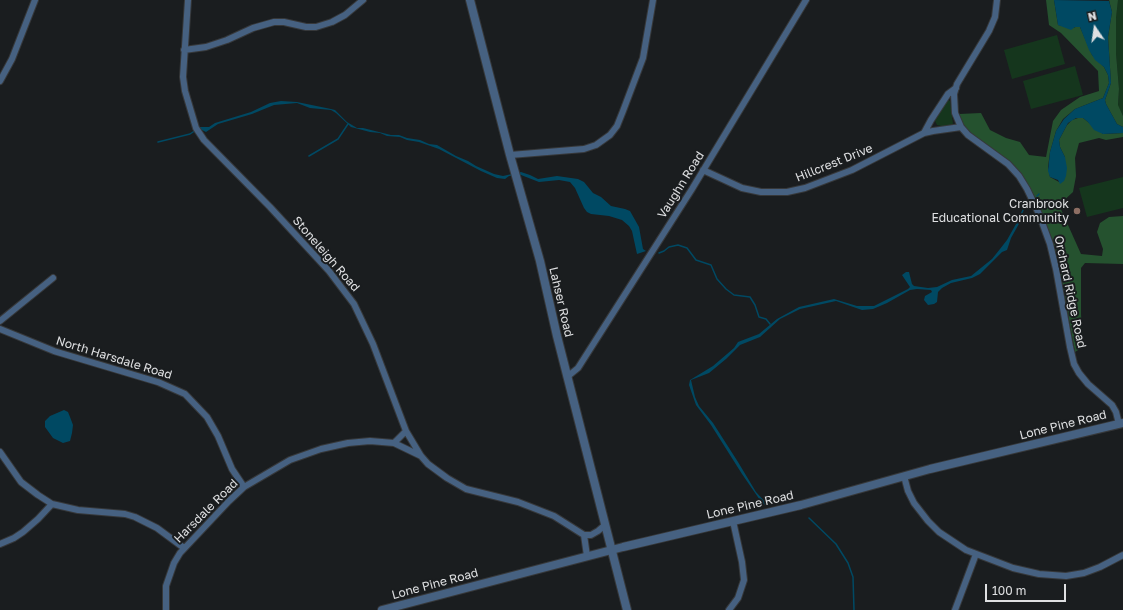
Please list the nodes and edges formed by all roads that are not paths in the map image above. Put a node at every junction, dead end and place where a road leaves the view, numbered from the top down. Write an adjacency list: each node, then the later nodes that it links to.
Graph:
1 (35, 0): 9 (street)
2 (188, 0): 8 (street, Stoneleigh Road)
3 (362, 0): 8 (street)
4 (470, 0): 13 (street, Lahser Road)
5 (653, 0): 13 (street)
6 (806, 0): 14 (street, Vaughn Road)
7 (997, 0): 10 (street, Orchard Ridge Road)
8 (184, 50): 20 (street, Stoneleigh Road)
9 (0, 81)
10 (956, 88): 11 (street, Orchard Ridge Road); 12 (street)
11 (961, 127): 12 (street, Hillcrest Drive); 19 (street, Orchard Ridge Road)
12 (924, 133): 14 (street, Hillcrest Drive)
13 (510, 155): 18 (street, Lahser Road)
14 (703, 170): 18 (street, Vaughn Road)
15 (53, 278): 16 (street)
16 (0, 321)
17 (0, 329): 25 (street, North Harsdale Road)
18 (567, 377): 28 (street, Lahser Road)
19 (1121, 424): 24 (street, Lone Pine Road)
20 (406, 431): 21 (street); 23 (street, Stoneleigh Road)
21 (394, 443): 23 (street, Harsdale Road); 25 (street, Harsdale Road)
22 (0, 452): 26 (street)
23 (421, 456): 29 (street, Stoneleigh Road)
24 (904, 476): 27 (street, Lone Pine Road); 33 (street)
25 (244, 487): 31 (street, Harsdale Road)
26 (52, 504): 30 (street); 31 (street)
27 (733, 521): 32 (street, Lone Pine Road); 39 (street)
28 (606, 525): 29 (street); 32 (street, Lahser Road)
29 (584, 535): 35 (street)
30 (0, 544)
31 (184, 548): 36 (street, Harsdale Road)
32 (612, 550): 35 (street, Lone Pine Road); 38 (street, Lahser Road)
33 (976, 554): 34 (street); 40 (street)
34 (1123, 555)
35 (587, 556): 37 (street, Lone Pine Road)
36 (166, 610)
37 (382, 610)
38 (627, 610)
39 (729, 610)
40 (955, 610)

